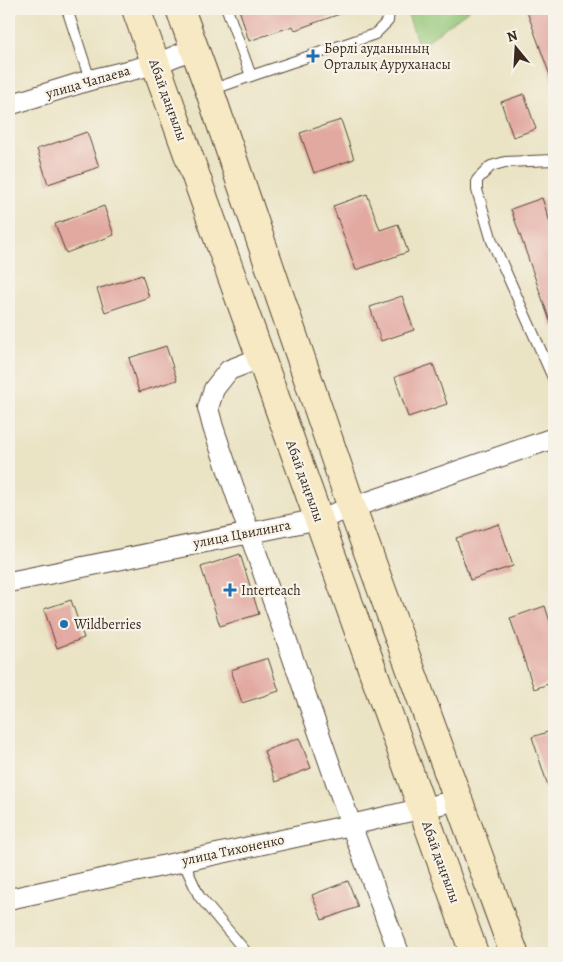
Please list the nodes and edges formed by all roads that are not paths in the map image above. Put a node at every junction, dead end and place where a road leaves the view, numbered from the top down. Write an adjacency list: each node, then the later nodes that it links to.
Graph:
1 (67, 9): 9 (lane)
2 (136, 9): 7 (street, Абай даңғылы)
3 (180, 9): 6 (street)
4 (228, 9): 8 (lane)
5 (390, 9): 8 (lane)
6 (195, 48): 7 (street, улица Чапаева); 10 (street)
7 (156, 64): 9 (street, улица Чапаева); 13 (street, Абай даңғылы)
8 (251, 76): 10 (lane)
9 (90, 80): 11 (street, улица Чапаева)
10 (210, 90): 16 (street)
11 (9, 105)
12 (554, 160): 14 (lane)
13 (260, 358): 17 (street, Абай даңғылы); 18 (street)
14 (554, 380)
15 (554, 438): 16 (street, улица Цвилинга)
16 (352, 508): 17 (street, улица Цвилинга); 20 (street)
17 (319, 519): 18 (street, улица Цвилинга); 21 (street, Абай даңғылы)
18 (249, 532): 19 (street, улица Цвилинга); 22 (street)
19 (9, 582)
20 (458, 800): 21 (street, улица Тихоненко); 28 (street)
21 (422, 808): 22 (street, улица Тихоненко); 27 (street, Абай даңғылы)
22 (351, 825): 23 (street, улица Тихоненко); 26 (street)
23 (183, 861): 24 (street, улица Тихоненко); 25 (lane)
24 (9, 899)
25 (247, 953)
26 (399, 953)
27 (474, 953)
28 (514, 953)

